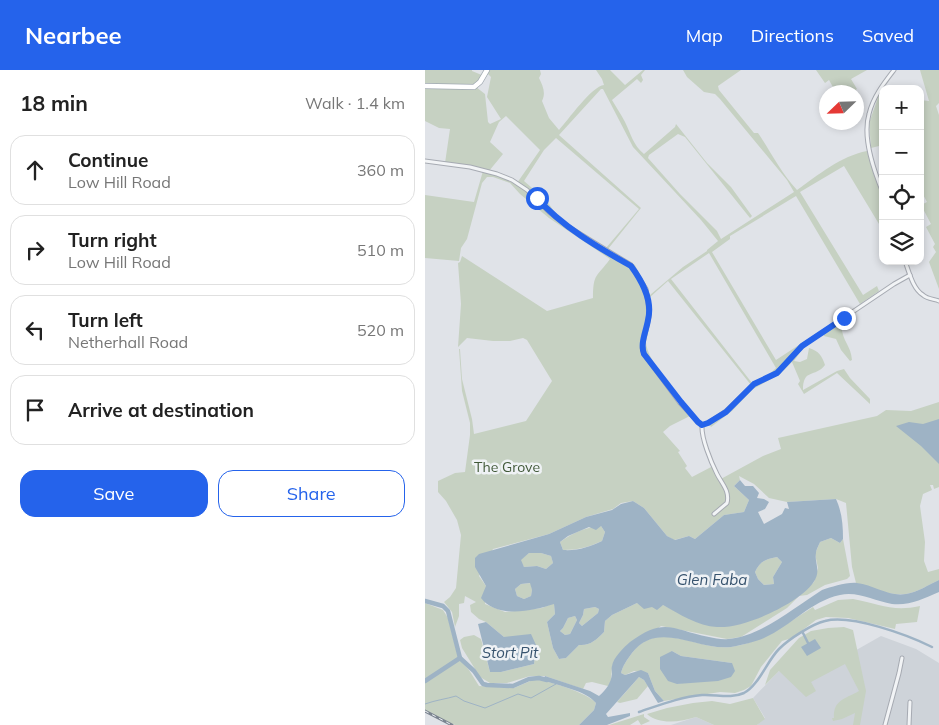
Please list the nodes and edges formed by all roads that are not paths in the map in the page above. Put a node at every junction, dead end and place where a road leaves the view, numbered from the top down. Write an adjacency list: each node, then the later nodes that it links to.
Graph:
1 (487, 70): 3 (main road)
2 (894, 70): 5 (street)
3 (425, 86)
4 (425, 161): 9 (street)
5 (879, 182)
6 (906, 265): 7 (street)
7 (910, 275): 8 (street); 9 (street)
8 (939, 301)
9 (702, 425): 10 (street)
10 (714, 514)
11 (902, 658): 13 (street)
12 (910, 702): 14 (street)
13 (885, 725)
14 (909, 725)

